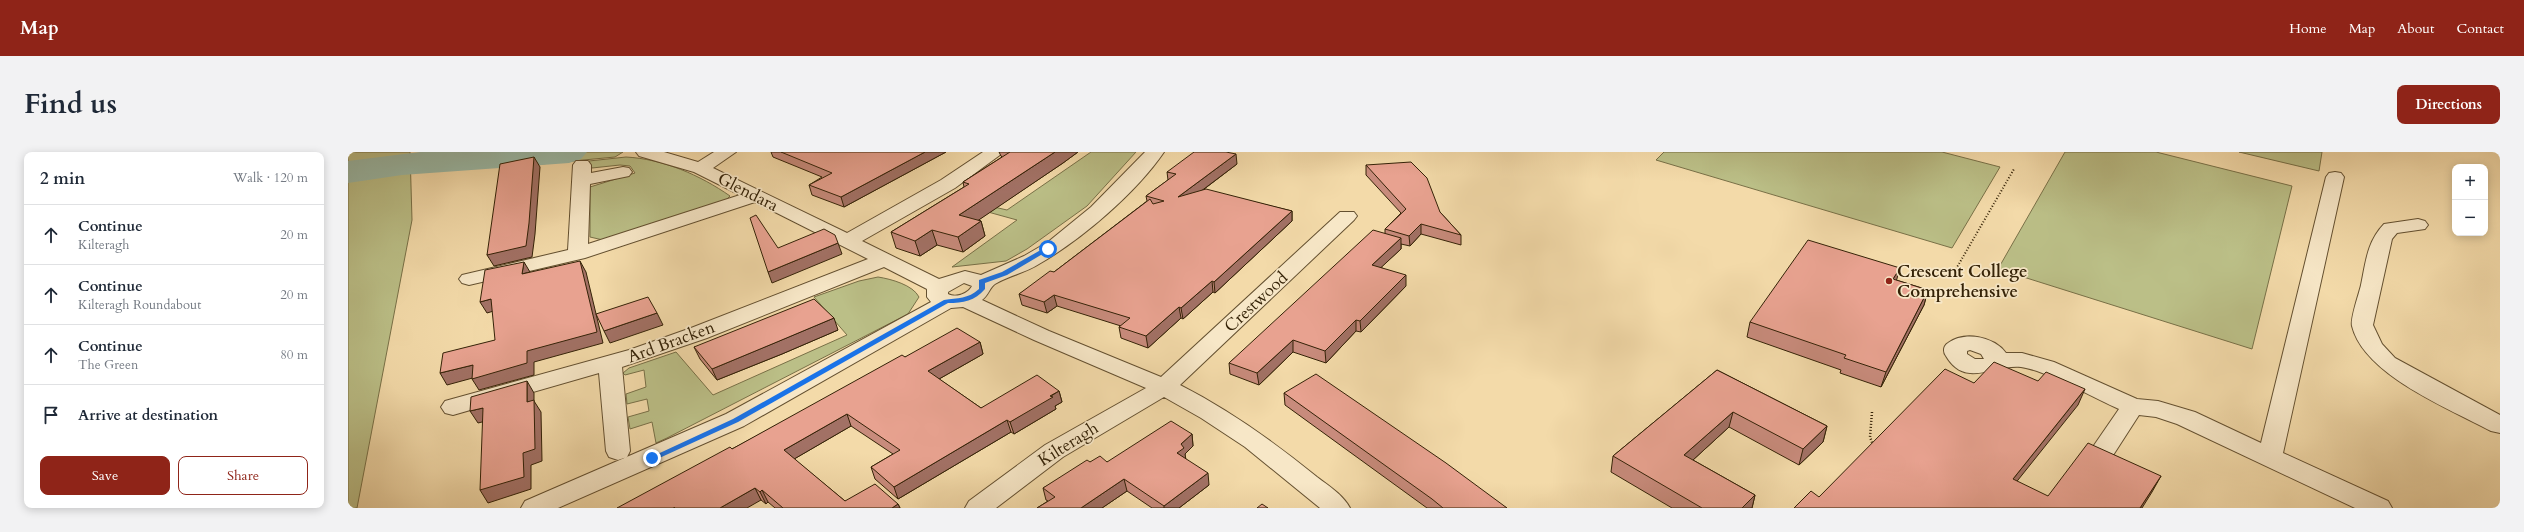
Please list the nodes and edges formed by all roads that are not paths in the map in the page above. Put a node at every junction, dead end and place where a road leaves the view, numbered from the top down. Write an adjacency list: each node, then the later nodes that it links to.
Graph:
1 (646, 152): 5 (street, Glendara)
2 (727, 152): 5 (street)
3 (995, 152): 11 (street)
4 (1155, 152): 15 (street)
5 (700, 168): 8 (street, Glendara)
6 (623, 172): 12 (street)
7 (2335, 177): 24 (street)
8 (755, 196): 11 (street, Glendara); 12 (street)
9 (1347, 216): 18 (street, Crestwood)
10 (2418, 225): 21 (street)
11 (847, 241): 13 (street, Glendara)
12 (578, 254): 14 (street)
13 (883, 260): 15 (street, Glendara); 17 (street, Ard Bracken)
14 (469, 278)
15 (959, 292): 18 (street); 25 (street)
16 (1997, 360): 19 (street)
17 (610, 364): 20 (street, Ard Bracken); 22 (street)
18 (1164, 387): 26 (street, Kilteragh); 27 (street)
19 (2133, 406): 23 (street); 24 (street)
20 (453, 407)
21 (2500, 425)
22 (618, 450)
23 (2101, 454)
24 (2270, 456): 28 (street)
25 (534, 508)
26 (978, 508)
27 (1337, 508)
28 (2379, 508)

